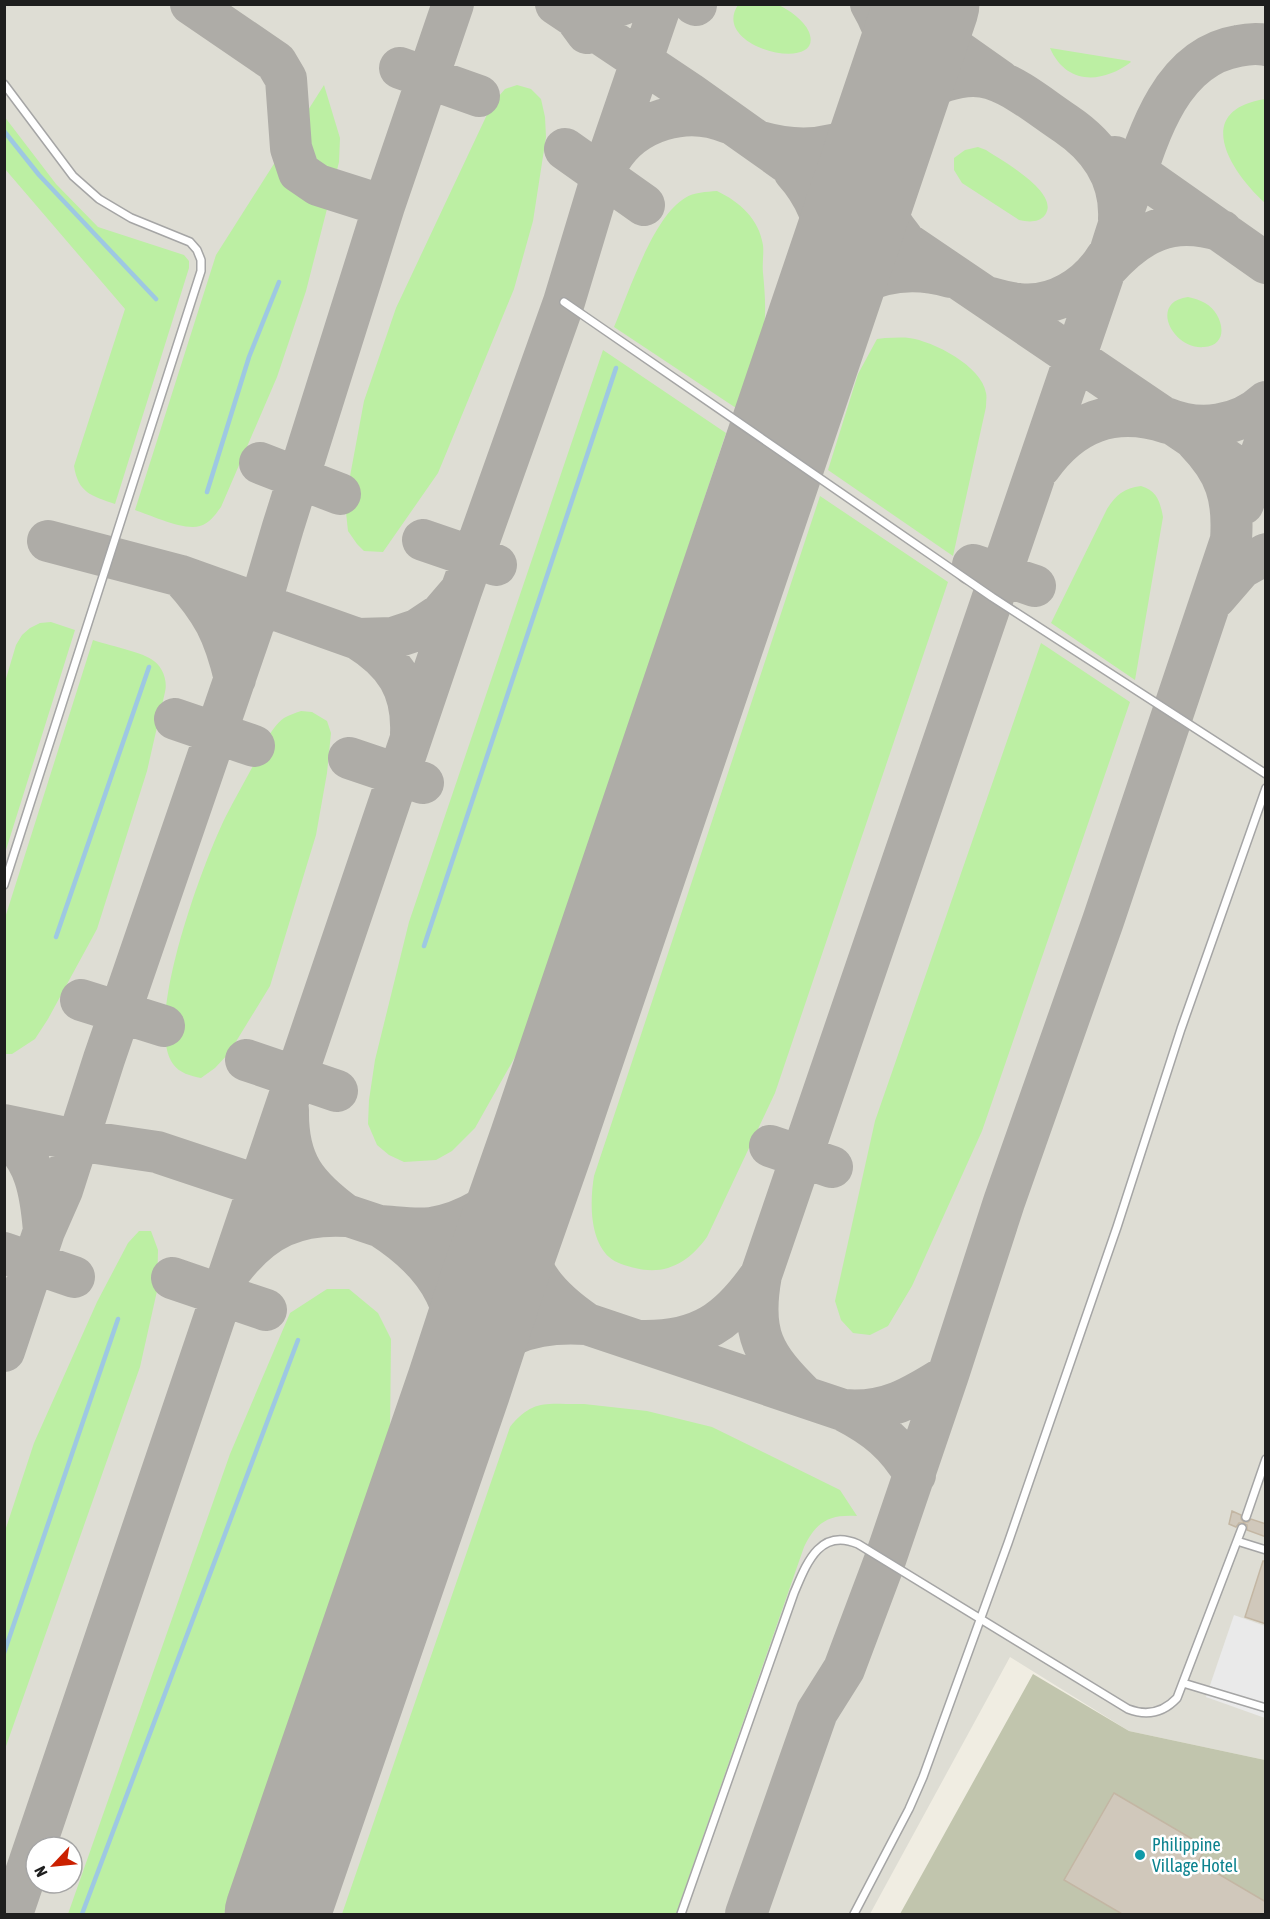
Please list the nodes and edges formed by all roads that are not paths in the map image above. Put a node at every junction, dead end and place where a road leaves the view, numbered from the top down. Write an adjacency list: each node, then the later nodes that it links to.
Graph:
1 (4, 84): 5 (lane)
2 (564, 302): 3 (lane)
3 (1266, 774)
4 (1266, 788): 11 (lane)
5 (4, 885)
6 (1266, 1459): 7 (lane)
7 (1246, 1517)
8 (1242, 1528): 9 (lane)
9 (1237, 1541): 10 (lane); 12 (lane)
10 (1266, 1550)
11 (980, 1618): 12 (lane); 14 (lane); 15 (lane)
12 (1183, 1683): 13 (lane)
13 (1266, 1708)
14 (681, 1914)
15 (854, 1914)

